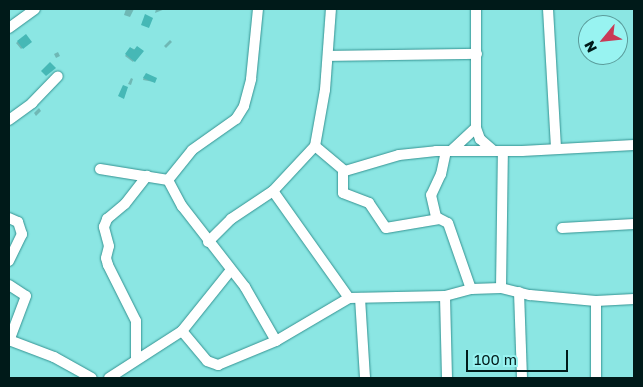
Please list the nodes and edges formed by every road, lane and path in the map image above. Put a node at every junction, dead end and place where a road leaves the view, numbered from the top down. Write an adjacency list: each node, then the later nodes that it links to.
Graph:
1 (35, 9): 6 (street)
2 (258, 9): 20 (street)
3 (331, 9): 8 (street)
4 (476, 9): 7 (street)
5 (548, 9): 14 (street)
6 (9, 28)
7 (477, 54): 8 (street); 11 (street)
8 (328, 56): 13 (street)
9 (58, 76): 10 (street)
10 (9, 120)
11 (476, 128): 15 (street); 16 (street)
12 (634, 145): 14 (street)
13 (315, 146): 18 (street); 21 (street)
14 (556, 148): 16 (street)
15 (449, 150): 16 (street); 18 (street); 23 (street)
16 (499, 152): 32 (street)
17 (100, 169): 19 (street)
18 (343, 170): 23 (street)
19 (147, 176): 20 (street); 43 (street)
20 (168, 180): 26 (street)
21 (273, 191): 27 (street); 36 (street)
22 (9, 218): 29 (street)
23 (438, 219): 33 (street)
24 (634, 224): 25 (street)
25 (562, 228)
26 (200, 230): 27 (street); 28 (street)
27 (218, 230): 28 (street)
28 (208, 242): 30 (street)
29 (9, 261)
30 (231, 270): 40 (street); 42 (street)
31 (9, 285): 41 (street)
32 (501, 288): 33 (street); 34 (street)
33 (471, 289): 35 (street)
34 (519, 292): 39 (street); 48 (street)
35 (445, 296): 37 (street); 47 (street)
36 (349, 298): 37 (street); 42 (street)
37 (360, 298): 46 (street)
38 (634, 299): 39 (street)
39 (596, 301): 49 (street)
40 (182, 331): 42 (street); 43 (street)
41 (9, 341): 44 (street)
42 (276, 341)
43 (136, 358): 45 (street)
44 (92, 378)
45 (109, 378)
46 (365, 378)
47 (447, 378)
48 (522, 378)
49 (596, 378)

